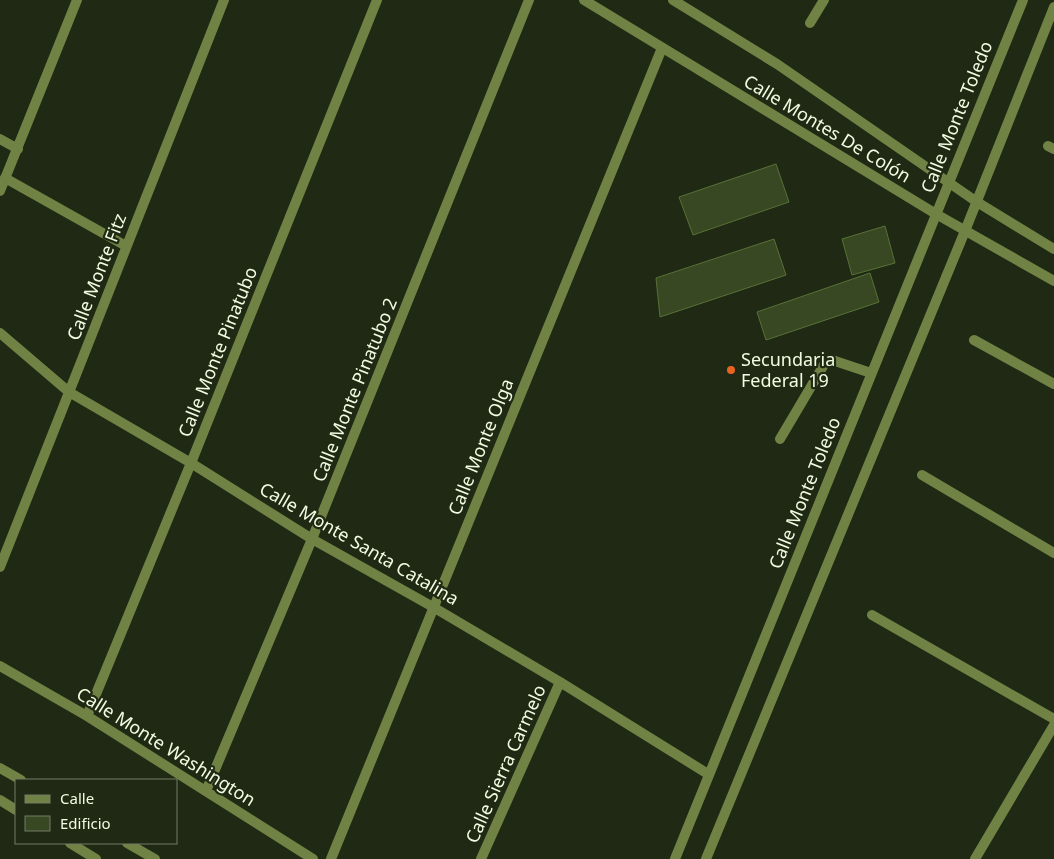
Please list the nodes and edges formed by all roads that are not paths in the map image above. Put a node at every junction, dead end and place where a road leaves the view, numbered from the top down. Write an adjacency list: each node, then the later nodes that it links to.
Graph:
1 (77, 0): 13 (street)
2 (224, 0): 20 (street, Calle Monte Fitz)
3 (377, 0): 29 (street, Calle Monte Pinatubo)
4 (529, 0): 31 (street, Calle Monte Pinatubo 2)
5 (584, 0): 11 (street, Calle Montes De Colón)
6 (673, 0): 15 (street, Calle Montes De Colón)
7 (824, 0): 10 (street)
8 (1023, 0): 15 (street, Calle Monte Toledo)
9 (1054, 7): 17 (street)
10 (810, 23)
11 (662, 48): 18 (street, Calle Montes De Colón); 34 (street, Calle Monte Olga)
12 (0, 139): 13 (street)
13 (18, 150): 14 (street)
14 (5, 178): 16 (street); 20 (street)
15 (948, 182): 17 (street, Calle Montes De Colón); 18 (street, Calle Monte Toledo)
16 (0, 191)
17 (977, 202): 19 (street); 21 (street, Calle Montes De Colón)
18 (936, 214): 19 (street, Calle Montes De Colón); 25 (street, Calle Monte Toledo)
19 (965, 231): 22 (street, Calle Montes De Colón); 55 (street)
20 (126, 246): 27 (street, Calle Monte Fitz)
21 (1054, 249)
22 (1054, 281)
23 (0, 333): 27 (street, Calle Monte Santa Catalina)
24 (974, 340): 26 (street)
25 (871, 373): 28 (street); 42 (street, Calle Monte Toledo)
26 (1054, 384)
27 (69, 392): 29 (street, Calle Monte Santa Catalina); 33 (street, Calle Monte Fitz)
28 (780, 439)
29 (191, 463): 31 (street, Calle Monte Santa Catalina); 38 (street, Calle Monte Pinatubo)
30 (922, 475): 32 (street)
31 (312, 539): 34 (street, Calle Monte Santa Catalina); 44 (street, Calle Monte Pinatubo 2)
32 (1054, 553)
33 (0, 566)
34 (433, 607): 37 (street, Calle Monte Santa Catalina); 52 (street, Calle Monte Olga)
35 (872, 615): 39 (street)
36 (0, 666): 38 (street, Calle Monte Washington)
37 (560, 682): 42 (street, Calle Monte Santa Catalina); 53 (street, Calle Sierra Carmelo)
38 (87, 716): 44 (street, Calle Monte Washington)
39 (1054, 719)
40 (1054, 725): 56 (street)
41 (0, 768): 43 (street)
42 (708, 774): 54 (street, Calle Monte Toledo)
43 (19, 779)
44 (206, 791): 51 (street, Calle Monte Washington)
45 (0, 800): 46 (street)
46 (15, 809)
47 (72, 844): 49 (street)
48 (129, 844): 50 (street)
49 (96, 859)
50 (155, 859)
51 (312, 859)
52 (331, 859)
53 (481, 859)
54 (674, 859)
55 (706, 859)
56 (974, 859)

